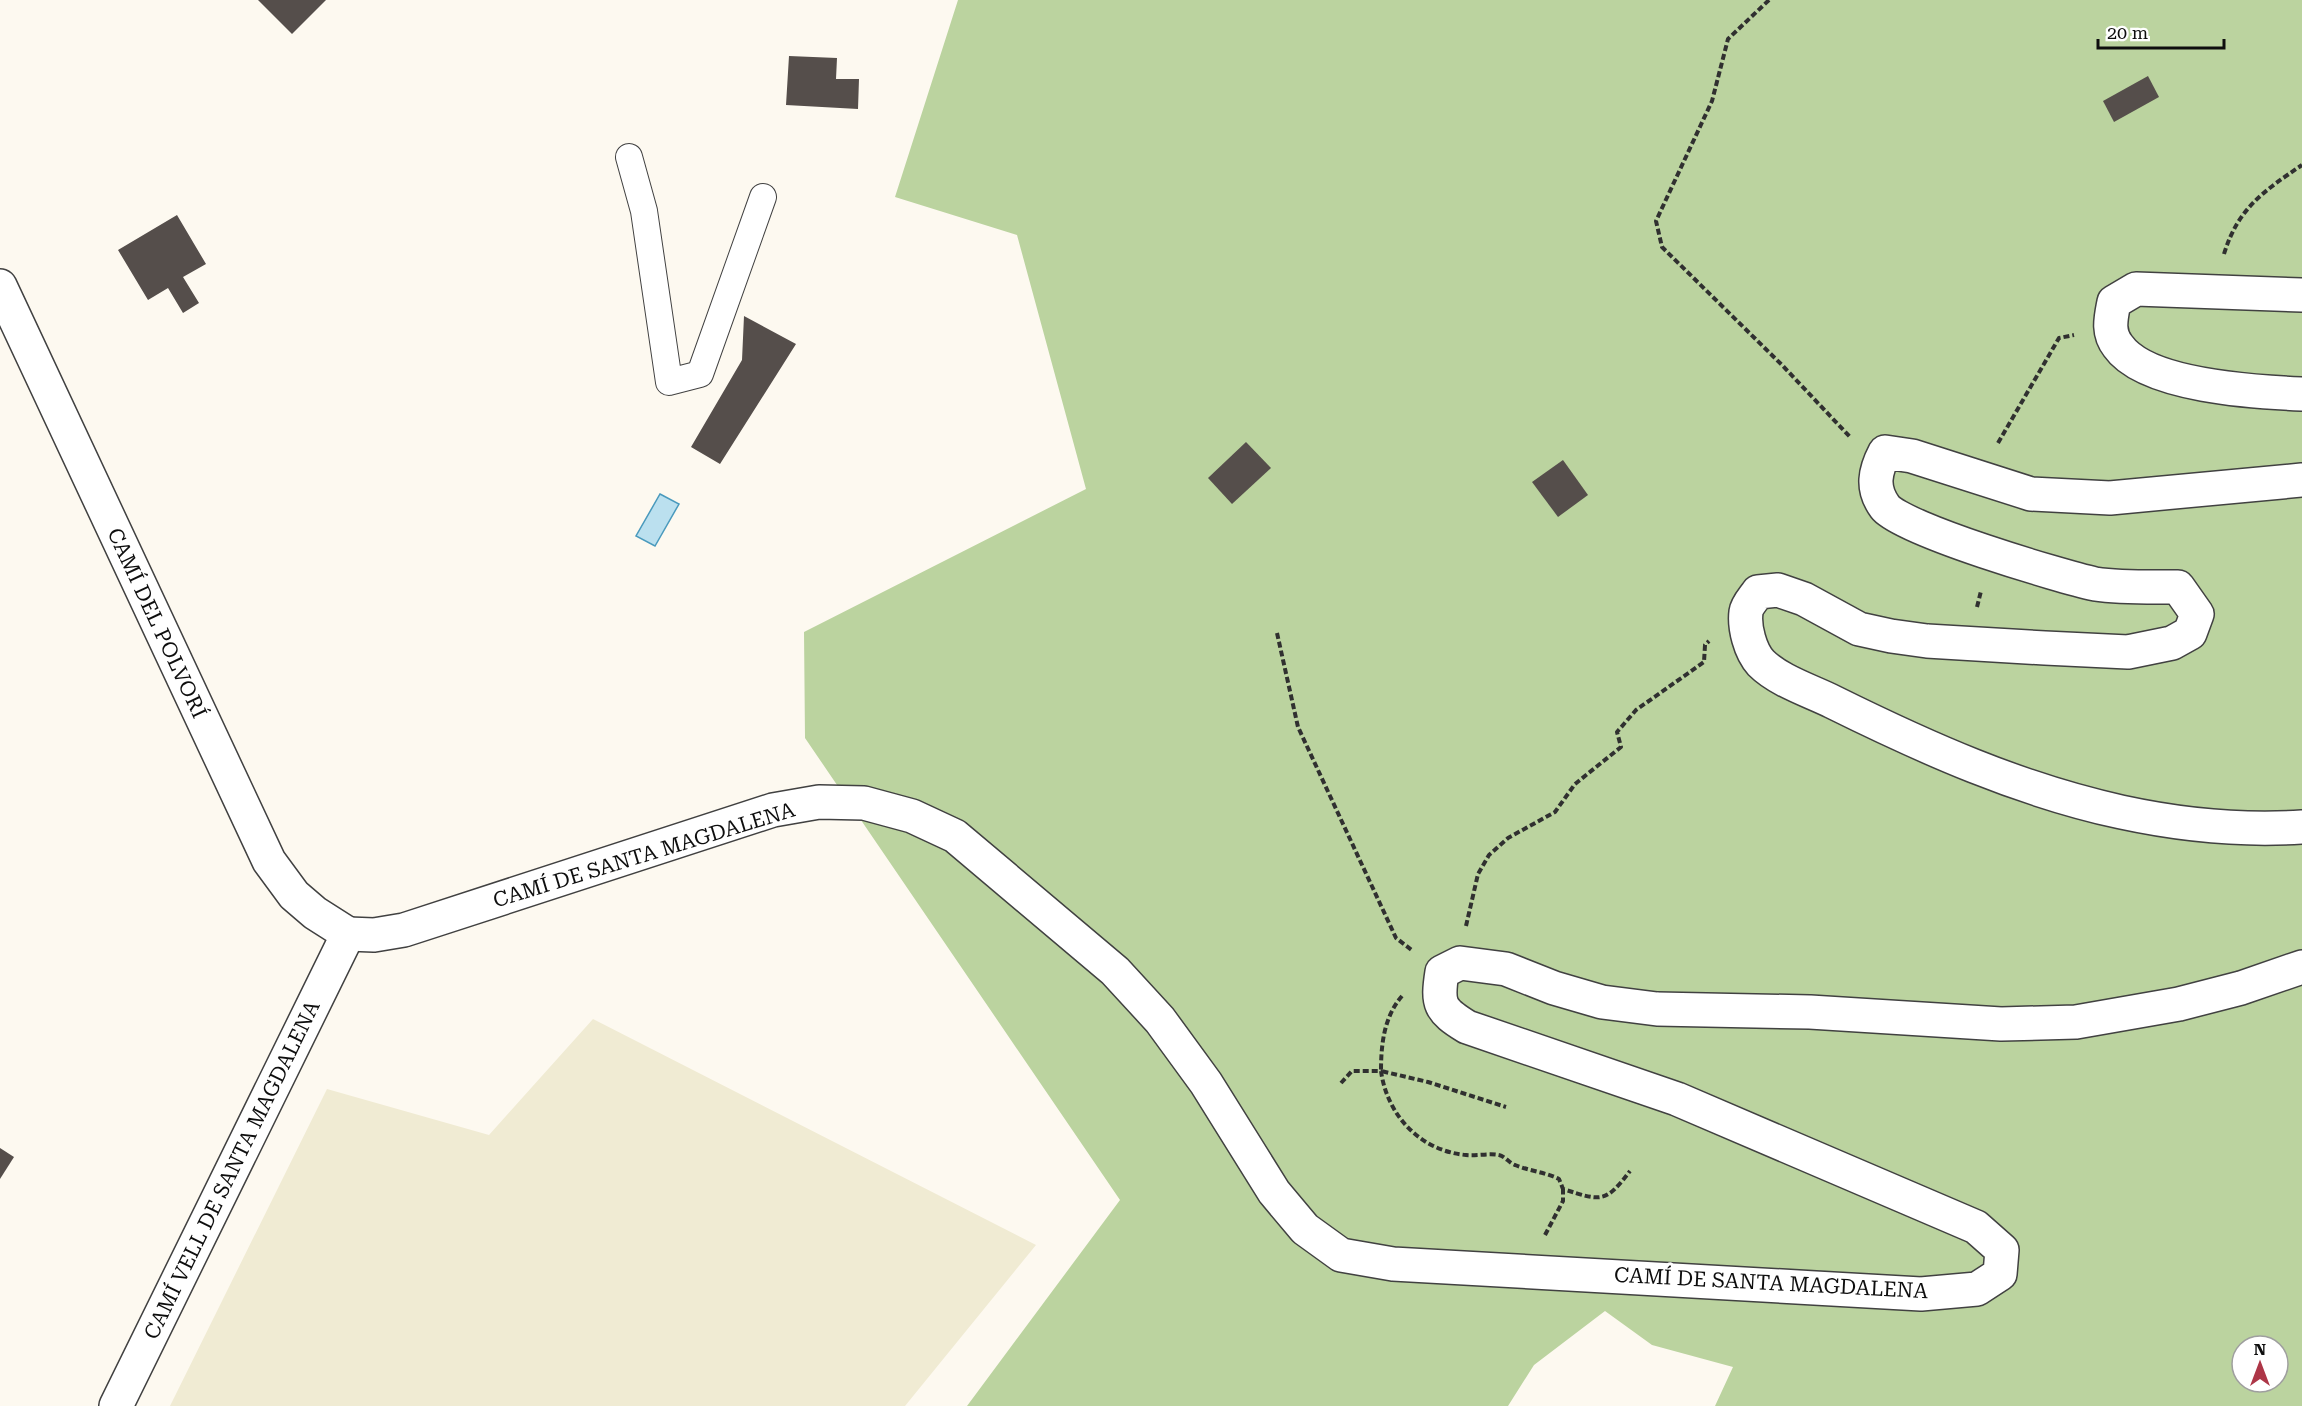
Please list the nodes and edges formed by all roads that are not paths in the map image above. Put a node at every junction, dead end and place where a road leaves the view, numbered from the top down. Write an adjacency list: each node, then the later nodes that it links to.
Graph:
1 (629, 158): 2 (lane)
2 (763, 197)
3 (0, 286): 8 (street, CAMÍ DEL POLVORÍ)
4 (2302, 295): 5 (street)
5 (2302, 394)
6 (2302, 480): 7 (street)
7 (2302, 827)
8 (348, 934): 9 (street, CAMÍ DE SANTA MAGDALENA); 10 (street, CAMÍ VELL DE SANTA MAGDALENA)
9 (2302, 968)
10 (116, 1406)

